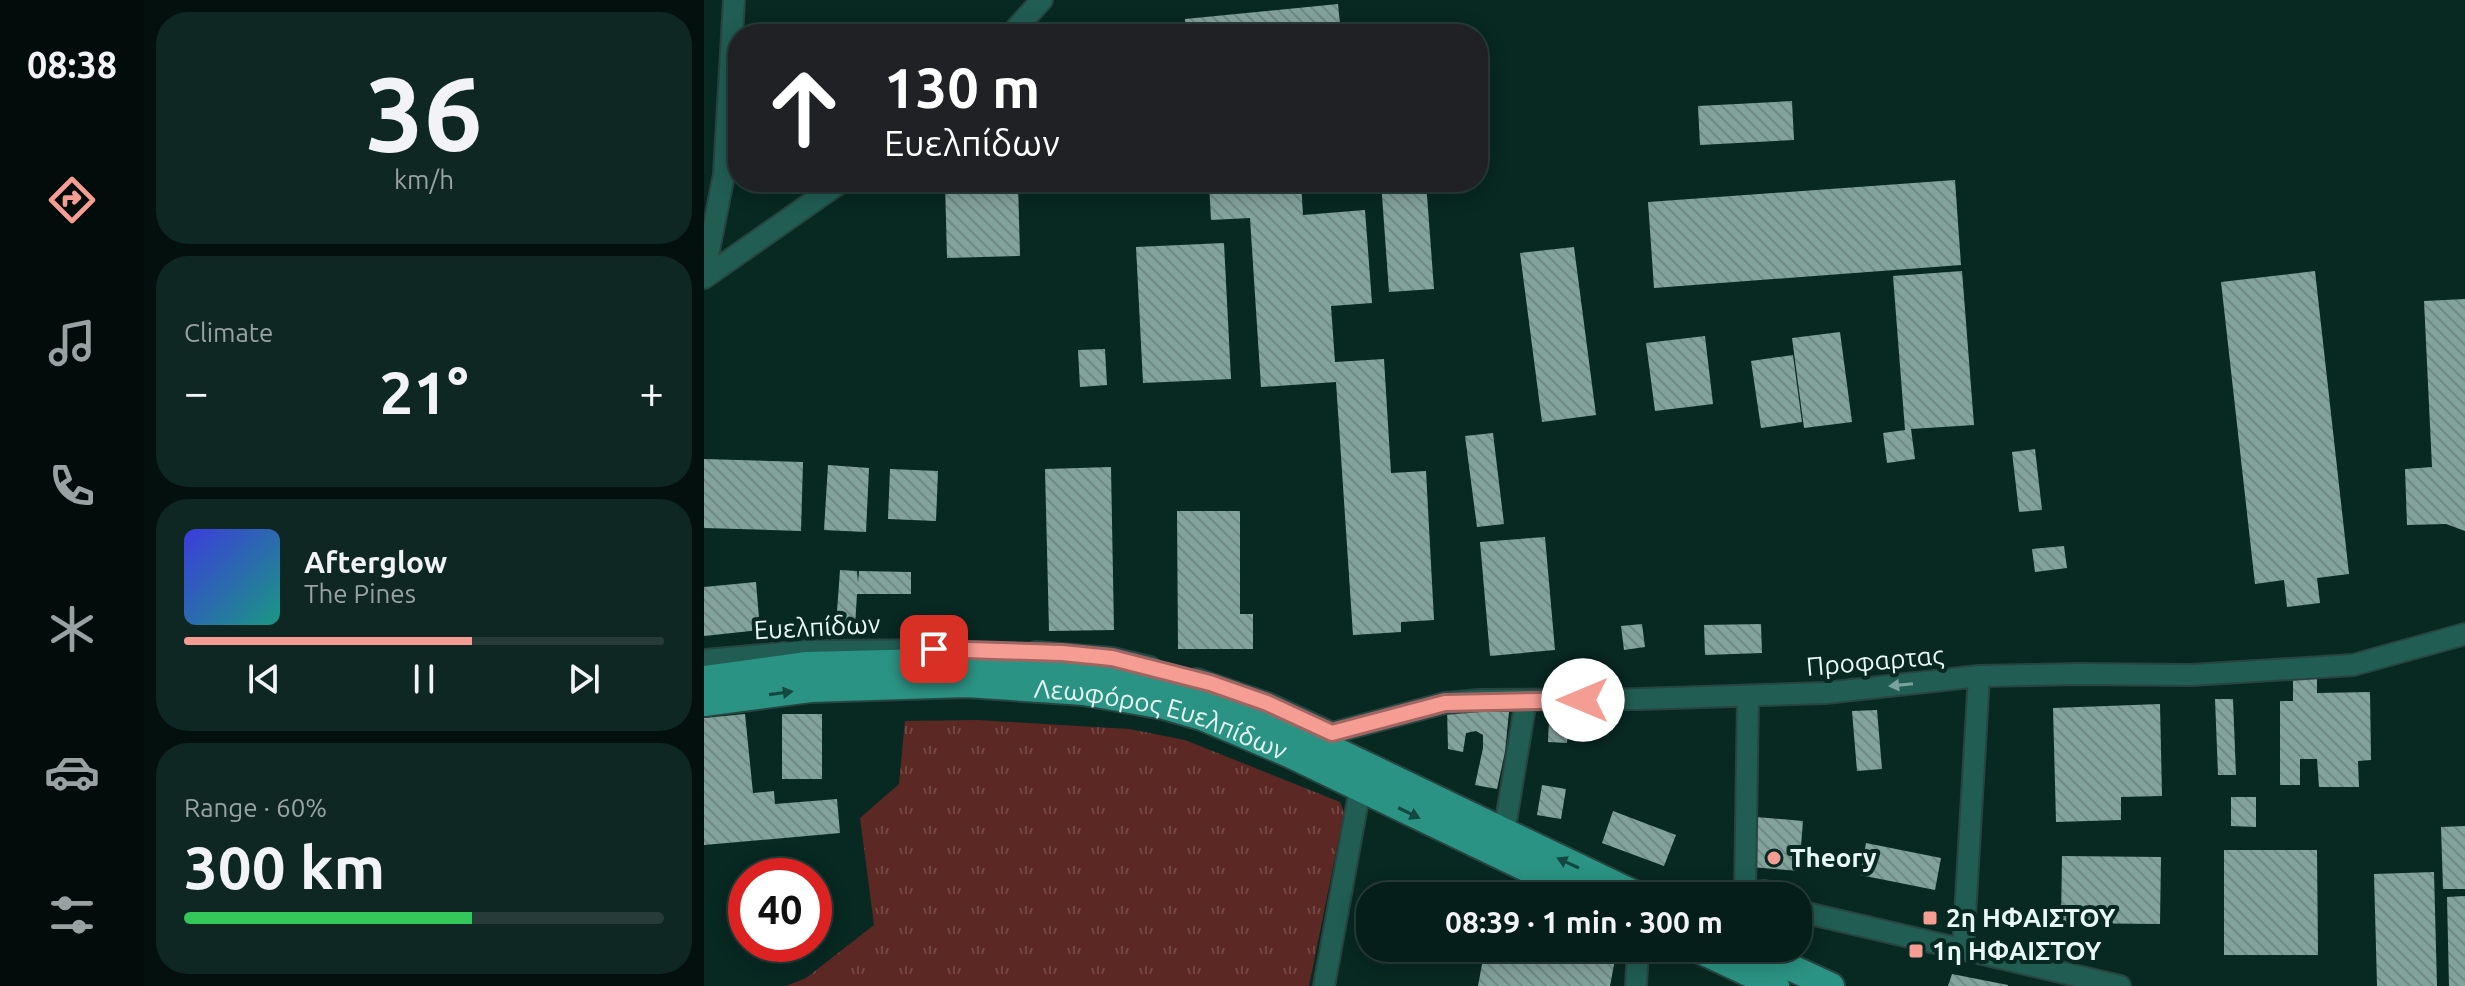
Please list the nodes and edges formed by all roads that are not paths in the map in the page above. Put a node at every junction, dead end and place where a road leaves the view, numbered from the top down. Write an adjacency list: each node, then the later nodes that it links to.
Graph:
1 (734, 0): 3 (street)
2 (1042, 0): 4 (street)
3 (733, 24)
4 (1020, 24)
5 (728, 105): 7 (street)
6 (827, 192): 7 (street)
7 (704, 277)
8 (2465, 634): 11 (street, Προφαρτας)
9 (934, 655): 10 (street, Ευελπίδων); 12 (main road, Λεωφόρος Ευελπίδων); 16 (main road, Λεωφόρος Ευελπίδων)
10 (704, 660)
11 (1979, 676): 13 (street, Προφαρτας, one-way to 13); 23 (street)
12 (704, 679)
13 (1748, 696): 14 (street, Προφαρτας); 21 (street)
14 (1526, 700): 16 (street, Προφαρτας); 18 (street)
15 (704, 703): 17 (main road, Λεωφόρος Ευελπίδων, one-way to 17)
16 (1301, 727): 18 (main road, Λεωφόρος Ευελπίδων)
17 (1360, 789): 19 (main road, Λεωφόρος Ευελπίδων, one-way to 19); 26 (street)
18 (1504, 833): 20 (main road, Λεωφόρος Ευελπίδων, one-way to 18)
19 (1555, 882)
20 (1609, 882)
21 (1745, 882)
22 (1812, 914): 23 (street)
23 (1963, 950): 29 (street)
24 (1637, 962): 27 (street)
25 (1764, 967): 28 (main road)
26 (1324, 986)
27 (1636, 986)
28 (1831, 986)
29 (2120, 986)

